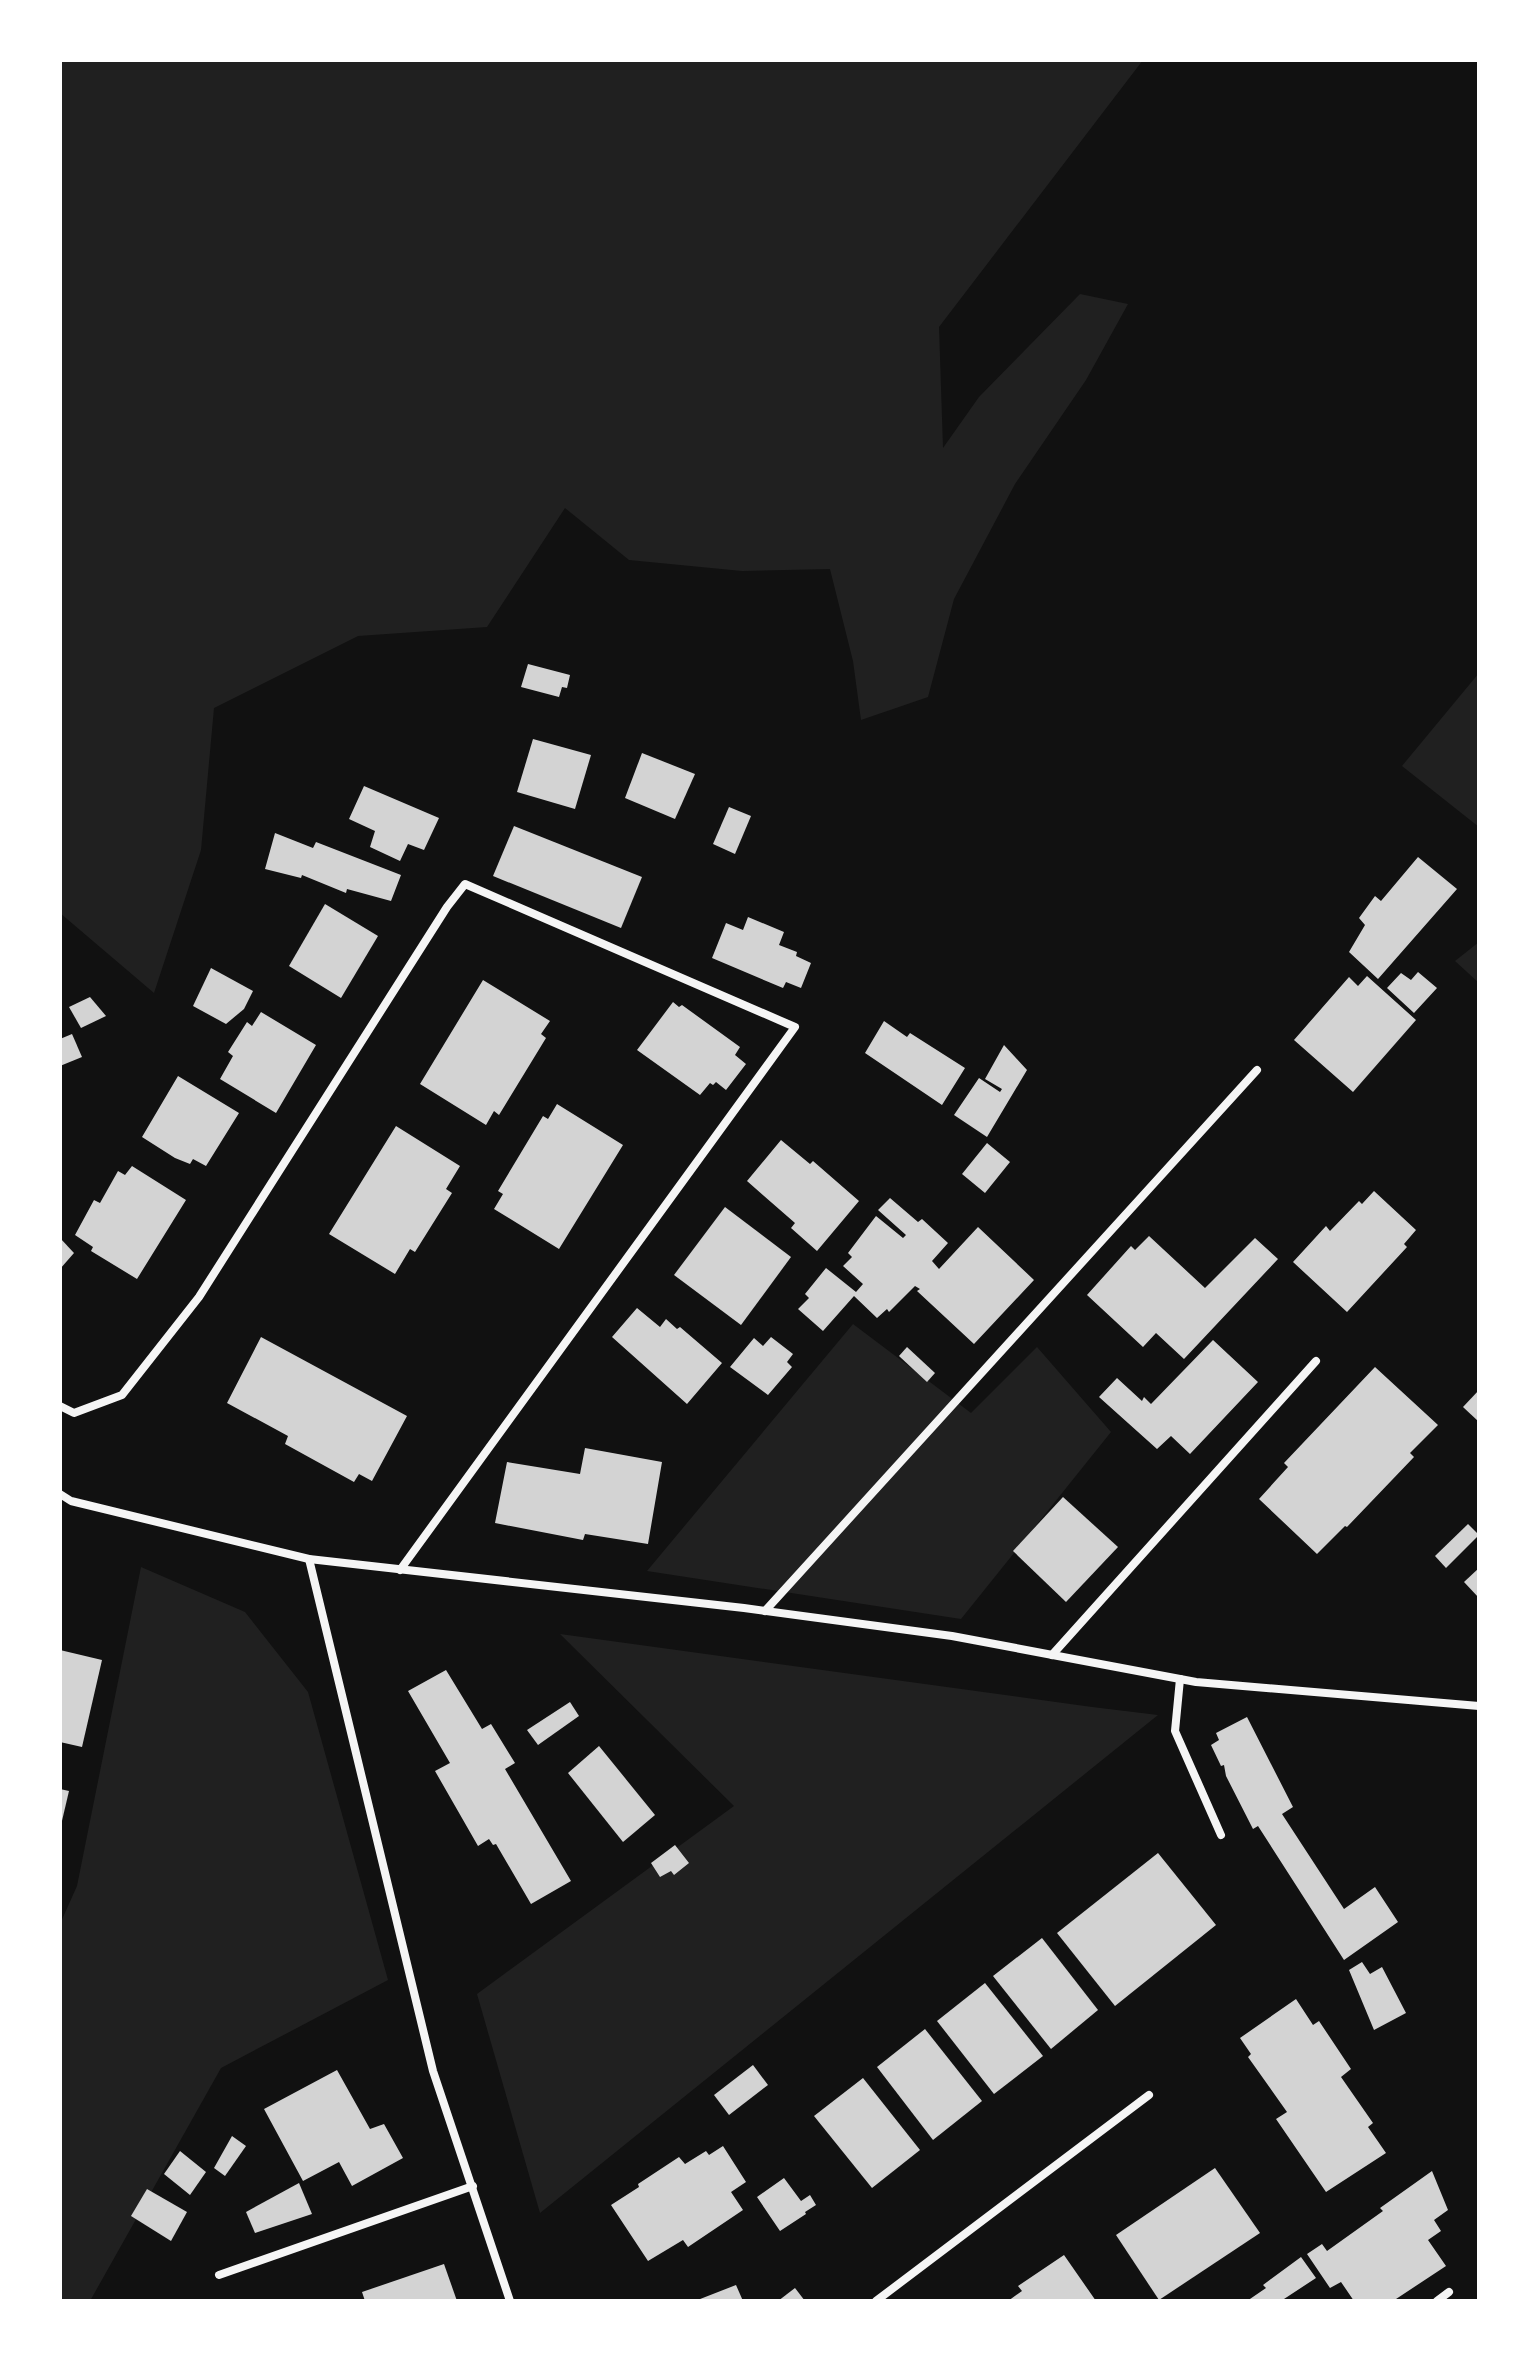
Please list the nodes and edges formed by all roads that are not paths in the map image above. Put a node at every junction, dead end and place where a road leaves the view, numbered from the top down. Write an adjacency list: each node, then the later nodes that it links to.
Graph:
1 (1257, 1070): 7 (street)
2 (1316, 1361): 8 (street)
3 (60, 1406): 6 (street)
4 (60, 1494): 5 (street)
5 (309, 1559): 6 (street); 13 (street)
6 (400, 1570): 7 (street)
7 (765, 1611): 8 (street)
8 (1052, 1655): 9 (street)
9 (1180, 1679): 10 (street); 11 (street)
10 (1479, 1706)
11 (1221, 1835)
12 (1149, 2095): 17 (street)
13 (473, 2186): 14 (street); 16 (street)
14 (219, 2275)
15 (1449, 2292): 18 (street)
16 (510, 2301)
17 (876, 2301)
18 (1437, 2301)

